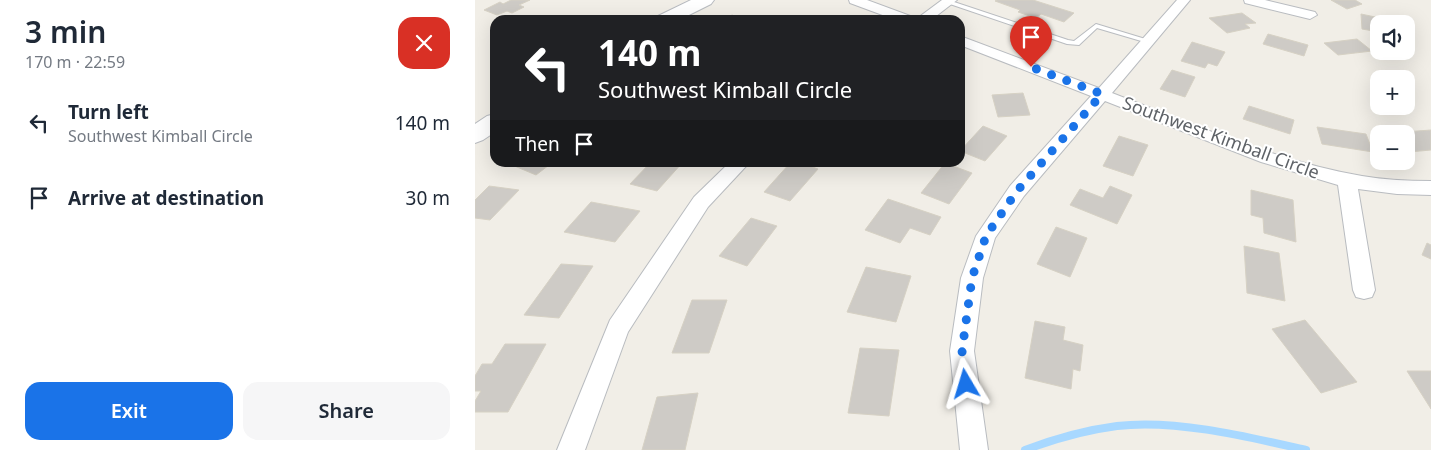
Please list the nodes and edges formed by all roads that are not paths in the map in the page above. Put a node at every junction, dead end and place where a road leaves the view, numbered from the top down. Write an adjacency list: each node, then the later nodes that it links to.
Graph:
1 (705, 0): 6 (street)
2 (855, 0): 7 (street)
3 (1184, 0): 10 (street, Southwest Kimball Circle)
4 (1250, 0): 9 (street)
5 (950, 1): 8 (street); 10 (lane)
6 (675, 15)
7 (896, 15)
8 (929, 15)
9 (1310, 16)
10 (1148, 41): 12 (street, Southwest Kimball Circle)
11 (965, 42): 12 (street, Southwest Kimball Circle)
12 (1102, 94): 16 (street, Southwest Kimball Circle); 20 (street)
13 (490, 124): 14 (street)
14 (475, 135)
15 (736, 167): 19 (street)
16 (1347, 180): 17 (street, Southwest Kimball Circle); 18 (street)
17 (1431, 188)
18 (1364, 290)
19 (571, 450)
20 (974, 450)

